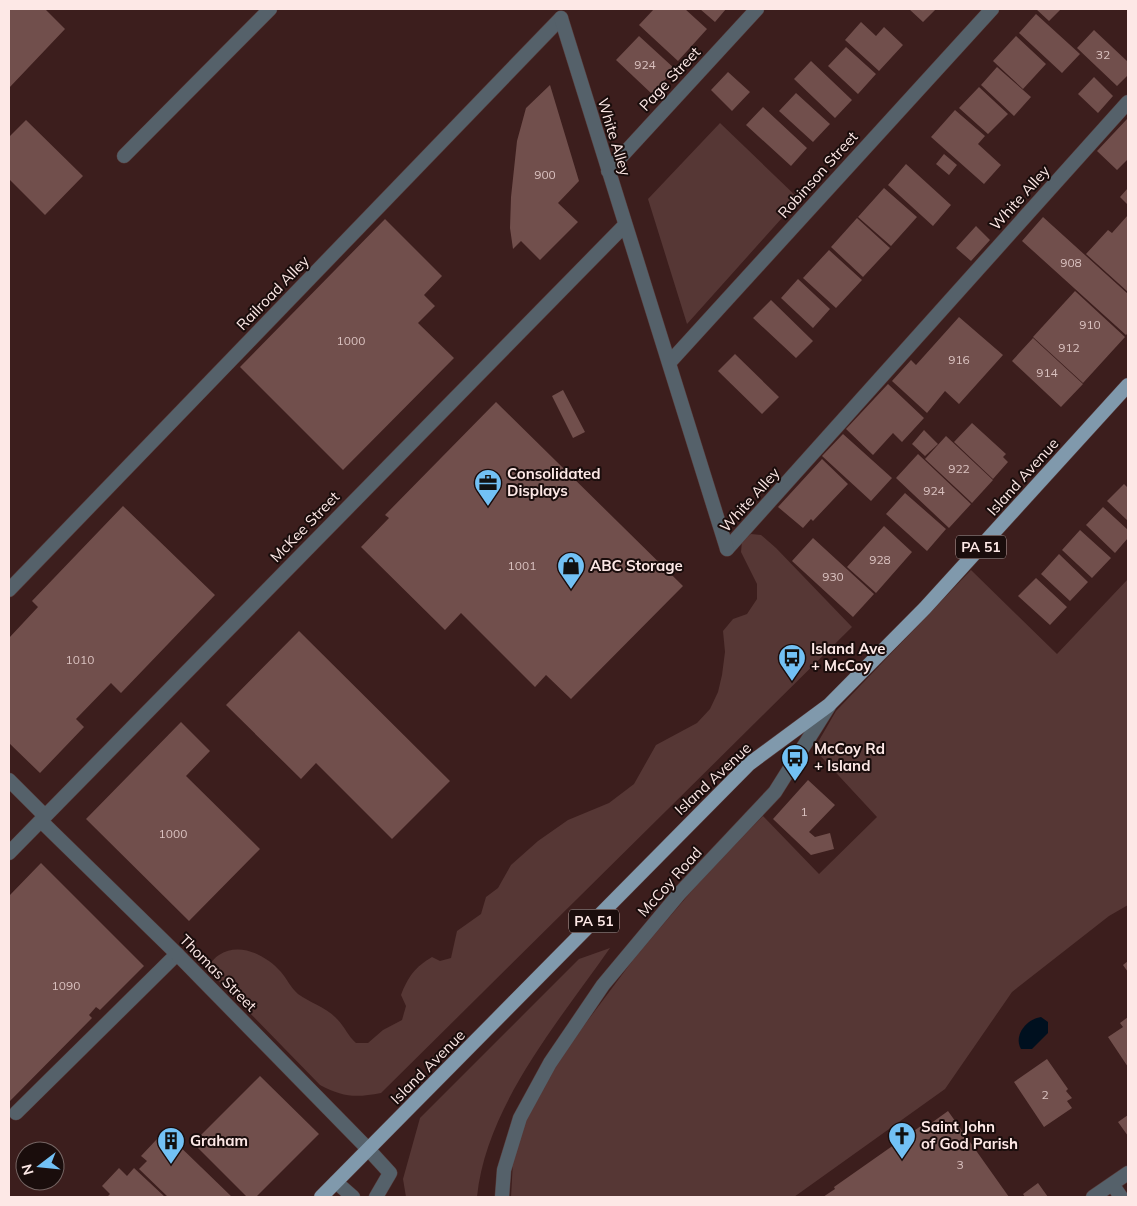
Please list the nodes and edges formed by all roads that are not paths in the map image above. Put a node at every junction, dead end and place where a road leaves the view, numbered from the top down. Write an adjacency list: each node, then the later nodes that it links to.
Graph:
1 (270, 9): 6 (street)
2 (757, 9): 7 (street, Page Street)
3 (992, 9): 9 (street, Robinson Street)
4 (561, 18): 7 (street, White Alley); 11 (street, Railroad Alley)
5 (1128, 102): 9 (street, White Alley)
6 (124, 156)
7 (608, 171): 8 (street, White Alley)
8 (625, 225): 9 (street, White Alley); 14 (street, McKee Street)
9 (669, 363)
10 (1128, 385): 12 (main road, Island Avenue / PA 51)
11 (9, 590)
12 (829, 705): 18 (main road, Island Avenue / PA 51); 25 (street, McCoy Road)
13 (9, 780): 14 (street, Thomas Street)
14 (43, 818): 15 (street, McKee Street); 16 (street, Thomas Street)
15 (9, 853)
16 (177, 954): 17 (street); 18 (street, Thomas Street)
17 (16, 1113)
18 (369, 1150): 20 (main road, Island Avenue / PA 51); 24 (street, Thomas Street)
19 (1128, 1173): 21 (street)
20 (336, 1182): 22 (main road, Island Avenue / PA 51); 23 (street)
21 (1112, 1184): 26 (street); 27 (street)
22 (321, 1197)
23 (352, 1197)
24 (376, 1197)
25 (502, 1197)
26 (1093, 1197)
27 (1121, 1197)

